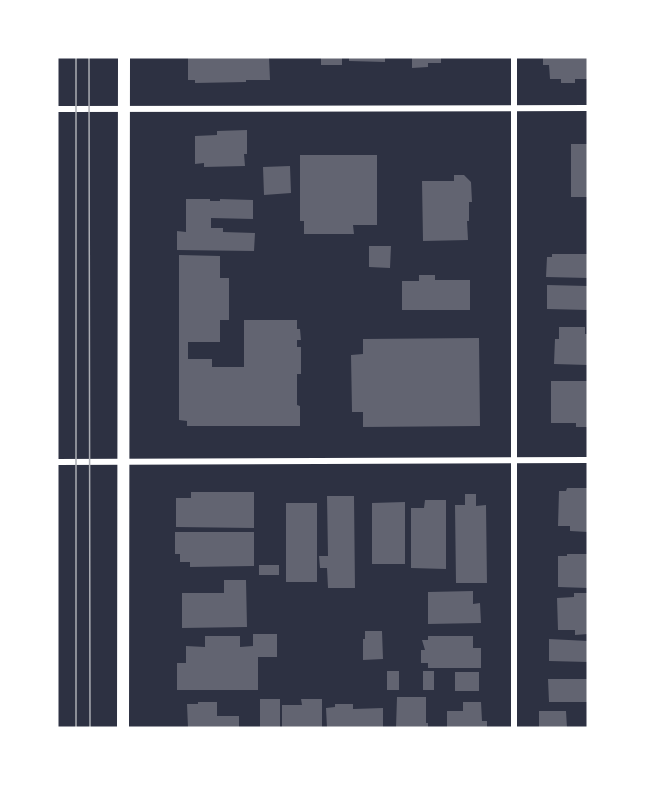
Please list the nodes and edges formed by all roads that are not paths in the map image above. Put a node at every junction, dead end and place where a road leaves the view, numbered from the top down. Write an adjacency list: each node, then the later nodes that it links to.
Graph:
1 (124, 57): 6 (main road)
2 (514, 57): 3 (street)
3 (514, 108): 4 (street); 6 (street); 7 (street)
4 (588, 108)
5 (57, 109): 6 (street)
6 (124, 109): 10 (main road)
7 (514, 460): 8 (street); 10 (street); 12 (street)
8 (588, 460)
9 (57, 462): 10 (street)
10 (123, 463): 11 (main road)
11 (123, 728)
12 (514, 728)

